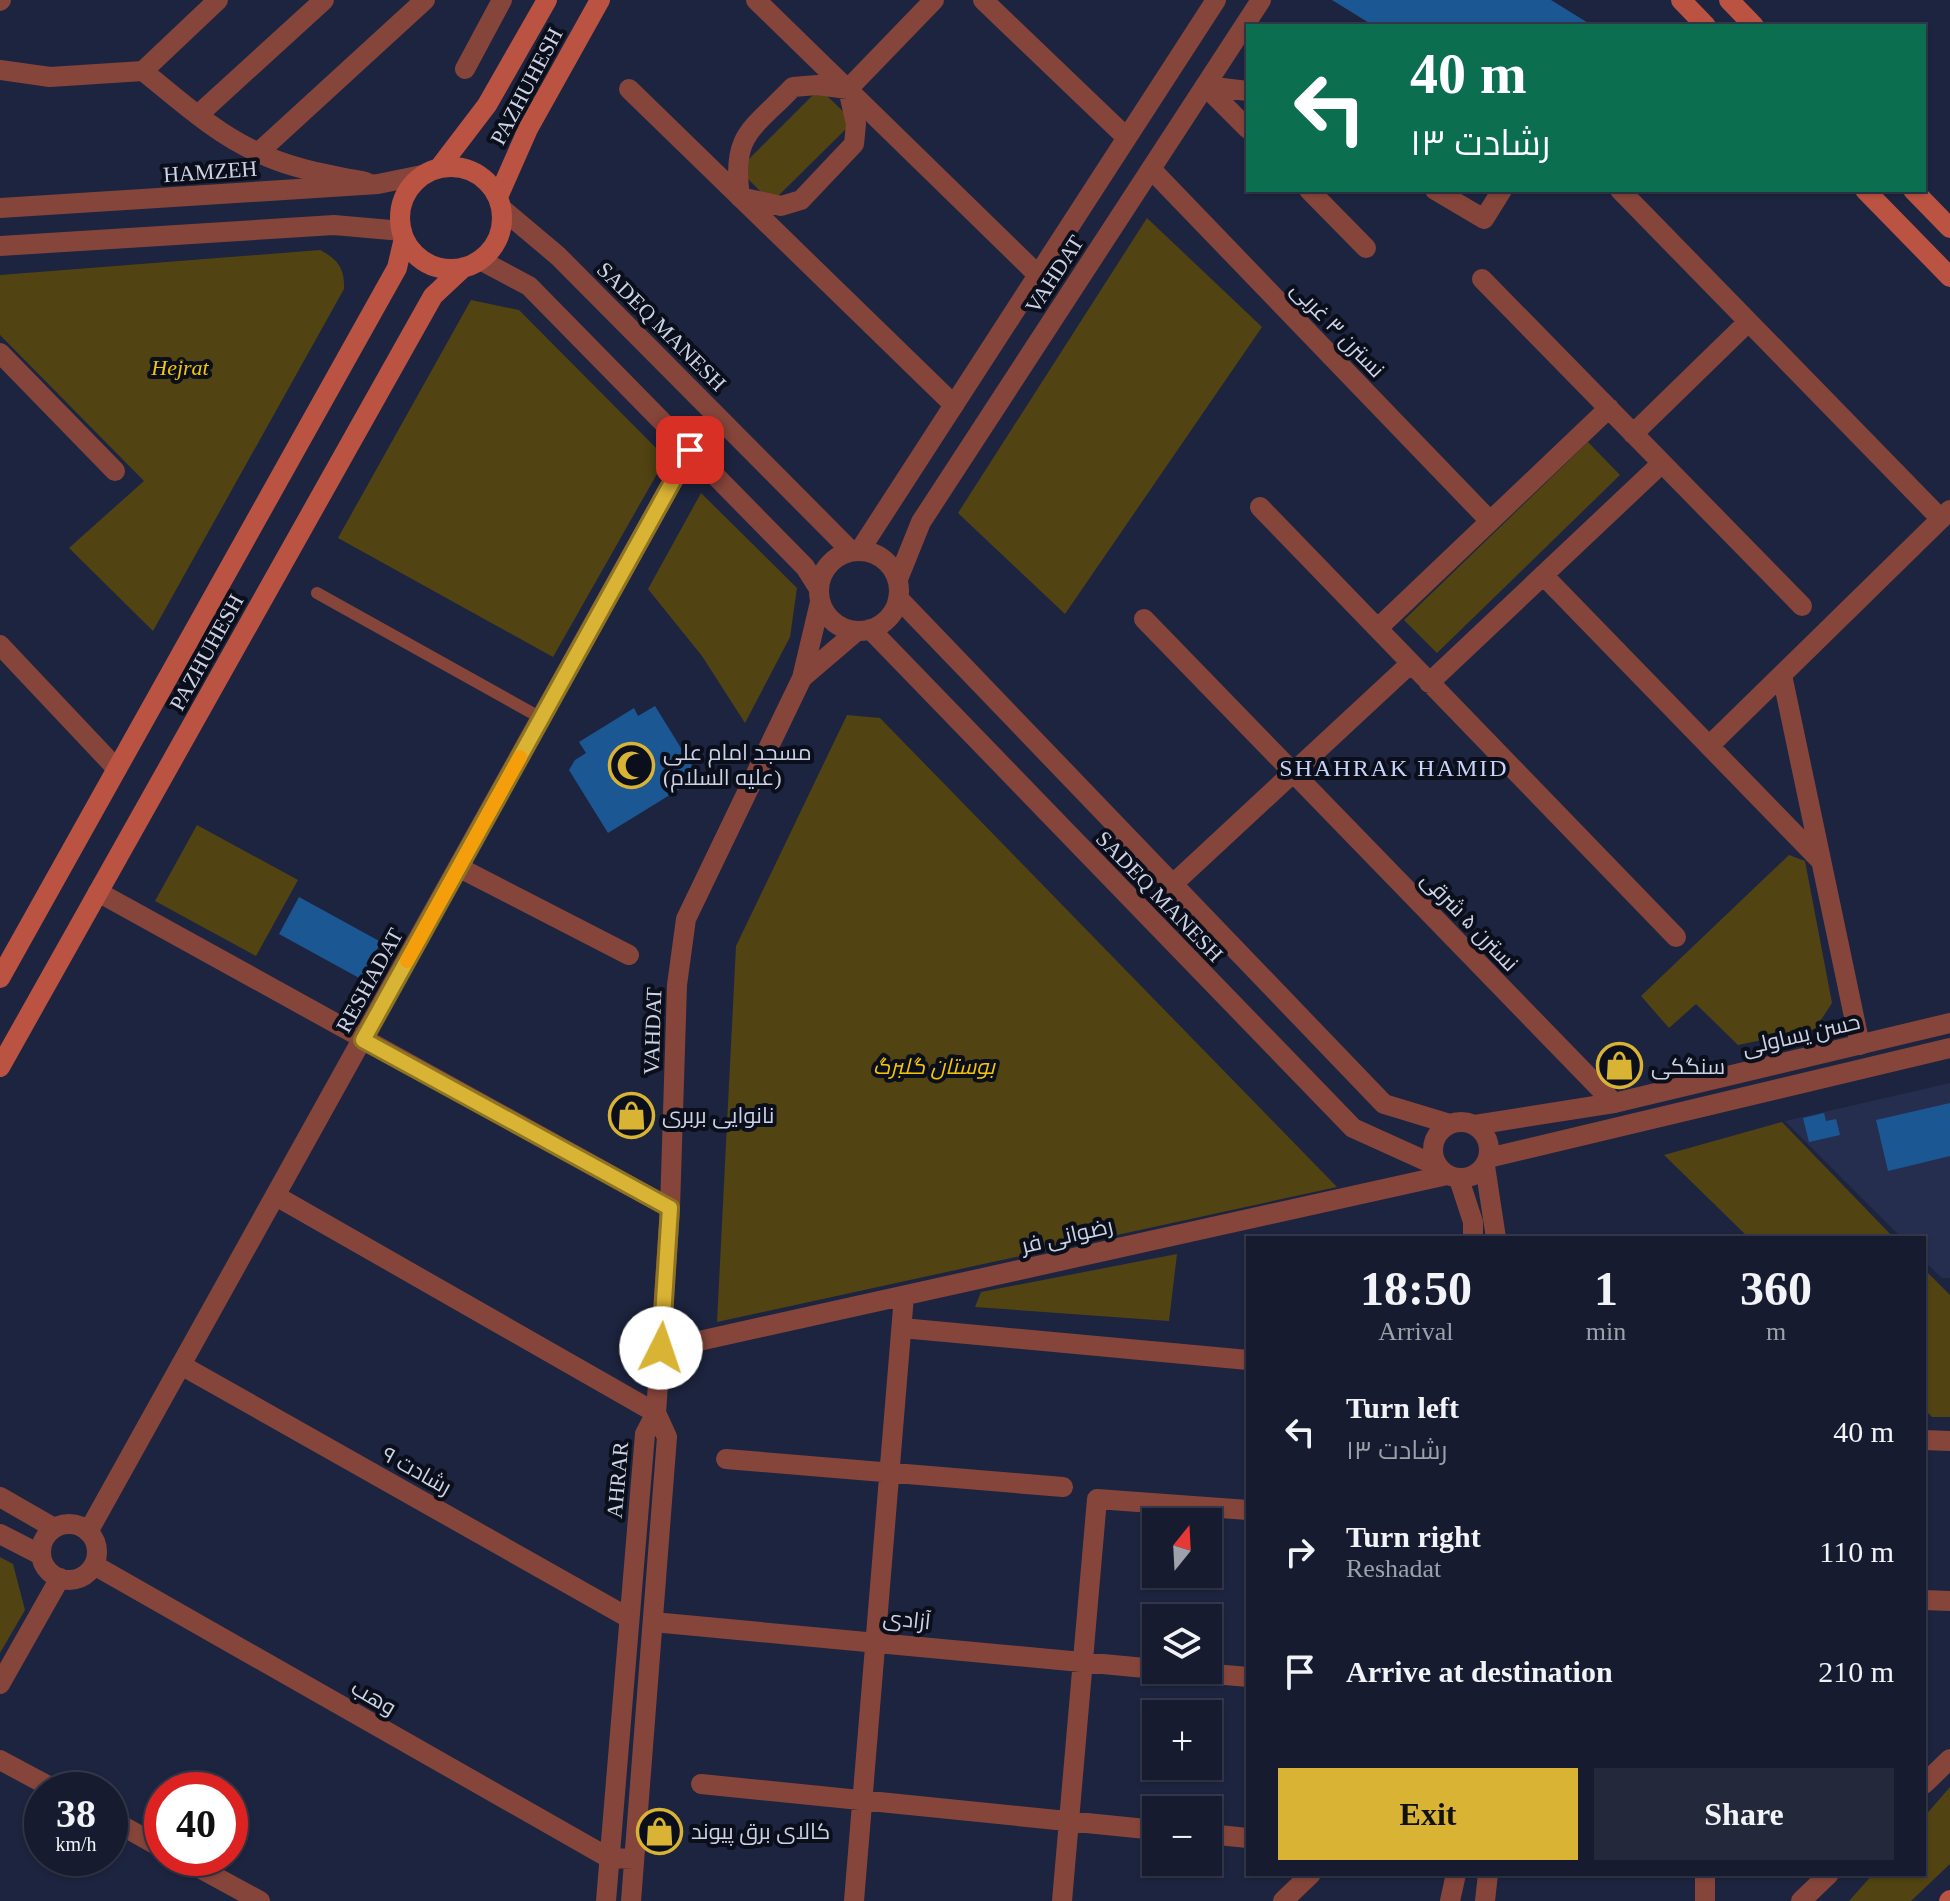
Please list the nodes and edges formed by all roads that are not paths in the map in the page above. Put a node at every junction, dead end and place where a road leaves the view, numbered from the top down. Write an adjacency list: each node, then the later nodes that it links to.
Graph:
1 (218, 0): 18 (street)
2 (324, 0): 23 (street)
3 (425, 0): 26 (street)
4 (502, 0): 16 (street)
5 (547, 0): 28 (main road, PAZHUHESH)
6 (600, 0): 37 (main road, PAZHUHESH)
7 (756, 0): 21 (street)
8 (934, 0): 21 (street)
9 (983, 0): 25 (street)
10 (1261, 0): 19 (street, VAHDAT)
11 (1681, 0): 14 (main road)
12 (1729, 0): 15 (main road)
13 (1212, 2): 25 (street, VAHDAT)
14 (1704, 24)
15 (1752, 24)
16 (465, 69)
17 (0, 70): 18 (street)
18 (143, 71): 23 (street)
19 (1205, 86): 22 (street); 24 (street); 27 (street, VAHDAT)
20 (629, 89): 36 (street)
21 (848, 89): 36 (street); 36 (street); 44 (street)
22 (1246, 91)
23 (198, 115): 26 (street)
24 (1246, 127)
25 (1126, 137): 44 (street, VAHDAT)
26 (258, 153): 29 (street)
27 (1151, 169): 57 (street, نسترن ۳ غربی); 60 (street, VAHDAT)
28 (430, 172): 29 (street, HAMZEH); 37 (main road); 40 (main road)
29 (378, 184): 38 (street, HAMZEH)
30 (1311, 192): 42 (street)
31 (1438, 192): 32 (street)
32 (1501, 192)
33 (1622, 192): 47 (street)
34 (1867, 192): 45 (main road)
35 (1915, 192): 39 (main road)
36 (740, 197): 49 (street)
37 (500, 202): 43 (main road); 58 (street, SADEQ MANESH)
38 (0, 208)
39 (1950, 228)
40 (403, 235): 41 (street); 43 (main road); 74 (main road, PAZHUHESH)
41 (0, 246)
42 (1366, 248)
43 (472, 264): 52 (street); 79 (main road, PAZHUHESH)
44 (1037, 274): 49 (street, VAHDAT)
45 (1950, 277)
46 (1482, 279): 50 (street)
47 (1748, 322): 51 (street); 56 (street)
48 (0, 353): 54 (street)
49 (954, 405): 58 (street, VAHDAT)
50 (1609, 408): 51 (street); 57 (street)
51 (1633, 434): 53 (street)
52 (690, 450): 62 (street); 72 (street, RESHADAT)
53 (1662, 463): 59 (street); 63 (street)
54 (115, 471)
55 (1260, 507): 65 (street)
56 (1945, 515): 69 (street)
57 (1490, 521): 65 (street)
58 (856, 551): 60 (street); 62 (street)
59 (1543, 575): 71 (street); 73 (street)
60 (898, 589): 66 (street); 78 (street, SADEQ MANESH)
61 (317, 593): 72 (lane)
62 (819, 595): 66 (street); 70 (street, VAHDAT)
63 (1802, 606)
64 (1144, 619): 75 (street, نسترن ۵ شرقی)
65 (1378, 628): 68 (street)
66 (864, 630): 70 (street, VAHDAT); 92 (street, SADEQ MANESH)
67 (0, 645): 74 (street)
68 (1410, 664): 71 (street); 75 (street)
69 (1782, 675): 73 (street); 76 (street)
70 (802, 678): 94 (street, VAHDAT)
71 (1429, 683): 80 (street)
72 (541, 718): 77 (street, RESHADAT)
73 (1709, 746): 76 (street)
74 (117, 769): 82 (main road, PAZHUHESH)
75 (1292, 773): 78 (street); 88 (street, نسترن ۵ شرقی)
76 (1819, 859): 85 (street)
77 (458, 867): 81 (street); 84 (street, RESHADAT)
78 (1172, 885): 89 (street, SADEQ MANESH)
79 (98, 892): 84 (street); 87 (main road, PAZHUHESH)
80 (1676, 937)
81 (629, 955)
82 (0, 978)
83 (1950, 1023): 85 (street, حسن یساولی)
84 (363, 1040): 93 (street, RESHADAT); 94 (street)
85 (1860, 1045): 88 (street, حسن یساولی)
86 (1950, 1048): 91 (street)
87 (0, 1067)
88 (1614, 1103): 90 (street, حسن یساولی)
89 (1450, 1124): 90 (street); 92 (street)
90 (1475, 1125): 91 (street)
91 (1486, 1162): 92 (street); 96 (street)
92 (1448, 1173): 95 (street); 97 (street, رضوانی فر)
93 (276, 1196): 101 (street, RESHADAT); 102 (street)
94 (670, 1208): 102 (street, VAHDAT)
95 (1473, 1236)
96 (1496, 1236)
97 (904, 1296): 98 (street); 99 (street, رضوانی فر)
98 (902, 1328): 100 (street); 106 (street)
99 (699, 1341)
100 (1246, 1360)
101 (181, 1365): 111 (street, RESHADAT); 118 (street, رشادت ۹)
102 (656, 1413): 118 (street, AHRAR); 119 (street)
103 (1926, 1440): 104 (street)
104 (1950, 1441)
105 (726, 1459): 106 (street)
106 (890, 1470): 107 (street); 120 (street)
107 (1063, 1487)
108 (0, 1497): 110 (street)
109 (1246, 1510): 121 (street)
110 (54, 1528): 111 (street); 113 (street)
111 (88, 1532): 114 (street)
112 (0, 1534): 113 (street)
113 (41, 1555): 115 (street)
114 (94, 1565): 115 (street); 137 (street, وهب)
115 (60, 1578): 125 (street)
116 (1926, 1600): 117 (street)
117 (1950, 1601)
118 (629, 1618): 137 (street, AHRAR)
119 (653, 1622): 120 (street, آزادی); 138 (street)
120 (875, 1640): 121 (street, آزادی); 132 (street)
121 (1083, 1662): 122 (street, آزادی); 133 (street)
122 (1142, 1668)
123 (1222, 1675): 124 (street)
124 (1246, 1677)
125 (0, 1684)
126 (1926, 1757): 127 (street)
127 (1950, 1758): 130 (street)
128 (0, 1760): 129 (street)
129 (24, 1773)
130 (1926, 1782)
131 (701, 1784): 132 (street)
132 (862, 1799): 133 (street); 148 (street)
133 (1069, 1823): 134 (street); 149 (street)
134 (1142, 1829)
135 (1222, 1835): 136 (street)
136 (1246, 1838)
137 (609, 1858): 138 (street, وهب); 146 (street, AHRAR)
138 (634, 1859): 147 (street)
139 (214, 1876): 145 (street)
140 (1309, 1876): 150 (street)
141 (1456, 1876): 151 (street)
142 (1488, 1876): 152 (street)
143 (1705, 1876): 153 (street)
144 (1827, 1876): 154 (street)
145 (260, 1901)
146 (606, 1901)
147 (631, 1901)
148 (854, 1901)
149 (1062, 1901)
150 (1283, 1901)
151 (1450, 1901)
152 (1485, 1901)
153 (1705, 1901)
154 (1801, 1901)

